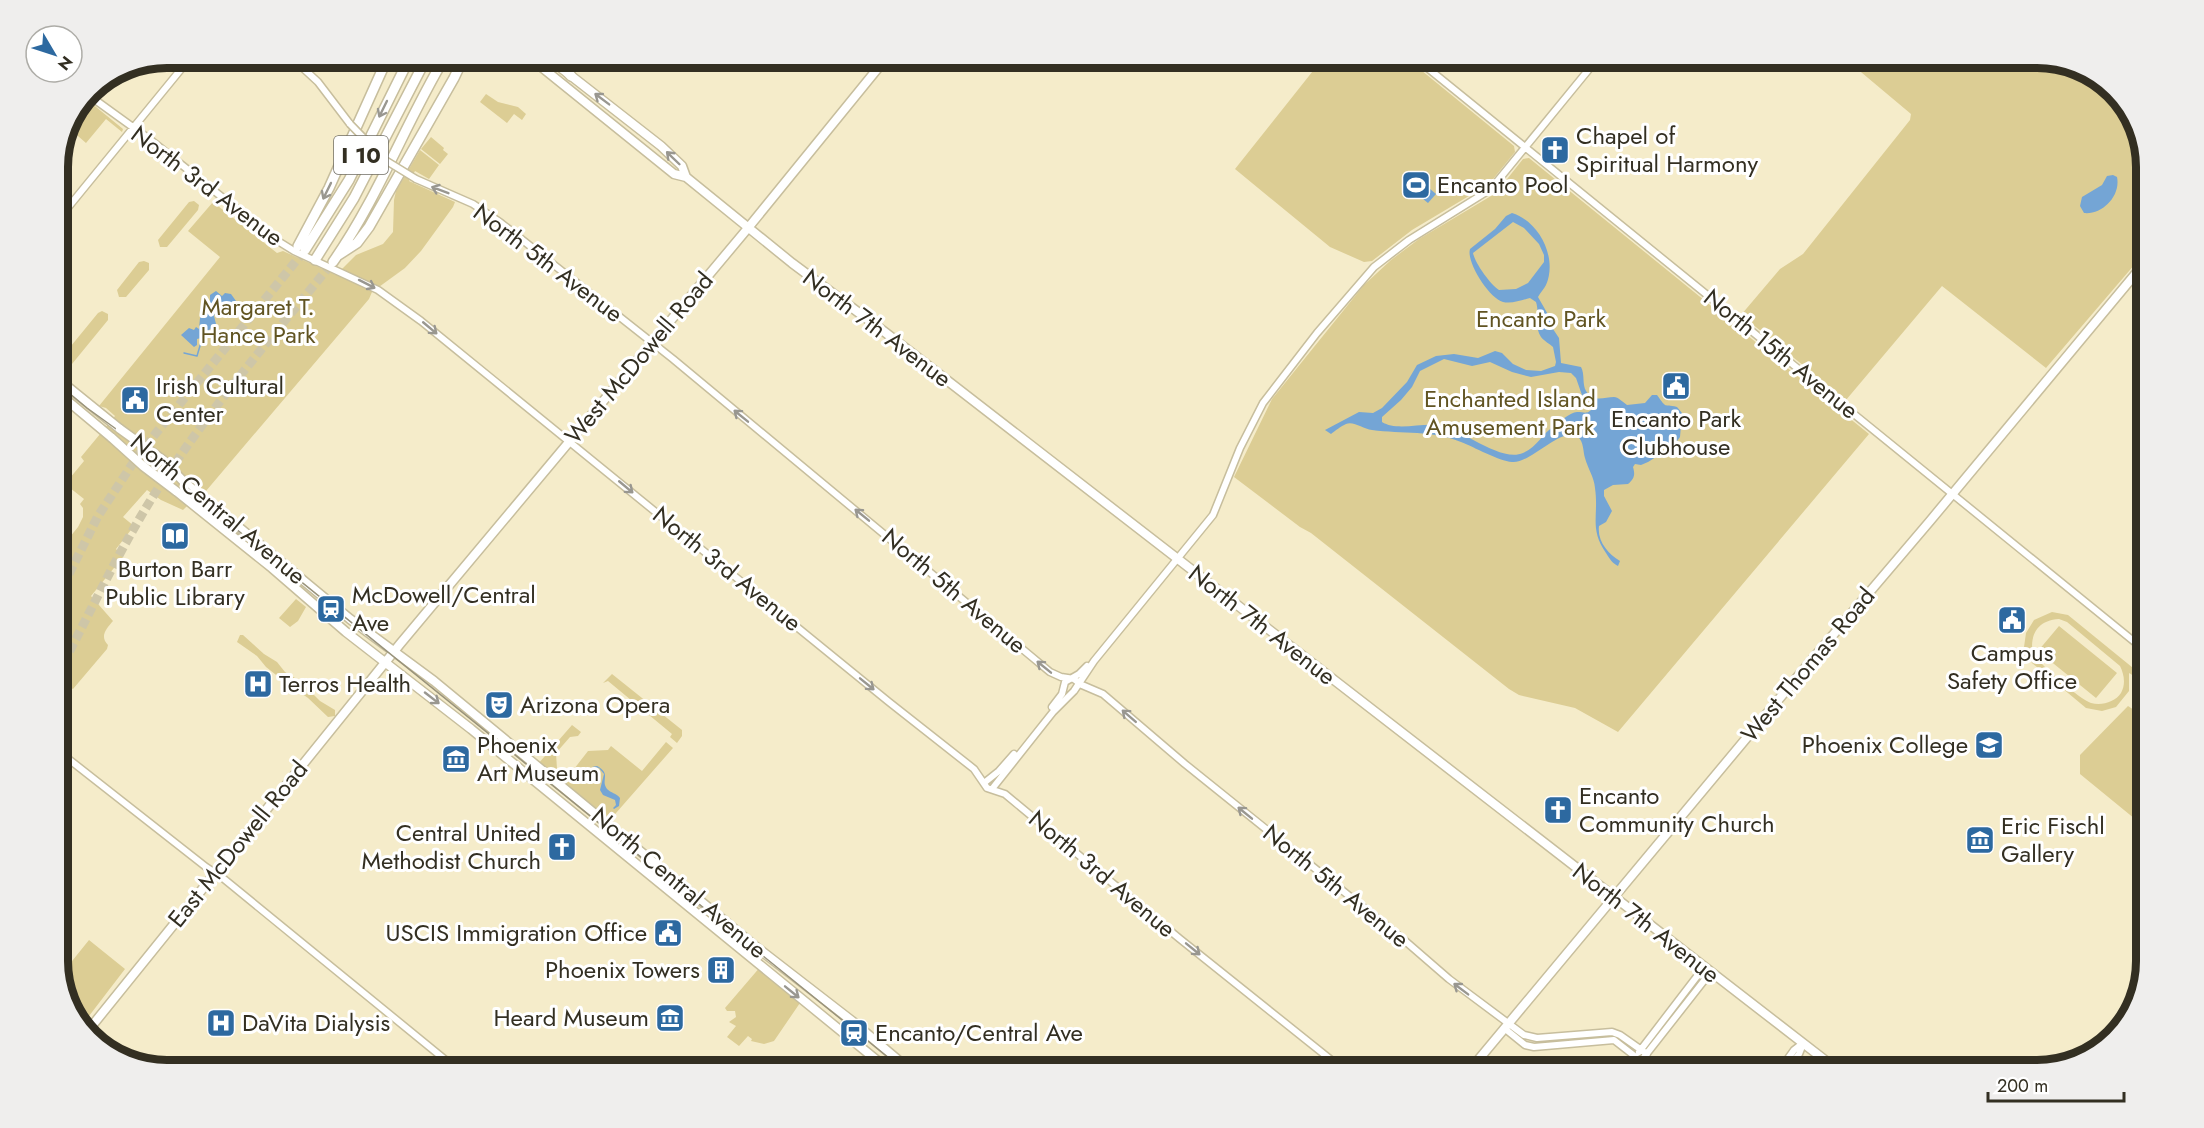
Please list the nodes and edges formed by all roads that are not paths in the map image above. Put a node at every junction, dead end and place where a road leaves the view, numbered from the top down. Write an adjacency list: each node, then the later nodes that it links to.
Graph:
1 (182, 68): 18 (street)
2 (303, 68): 20 (street, North 5th Avenue, bridge)
3 (383, 68): 4 (highway, I 10)
4 (405, 68)
5 (421, 68): 20 (highway)
6 (439, 68): 16 (highway, I 10)
7 (459, 68): 16 (highway)
8 (462, 68): 16 (highway)
9 (543, 68): 21 (main road, North 7th Avenue)
10 (561, 68): 15 (main road, North 7th Avenue)
11 (564, 68): 15 (highway)
12 (878, 68): 23 (main road, West McDowell Road)
13 (1428, 68): 19 (street, North 15th Avenue)
14 (1590, 68): 19 (street)
15 (571, 76): 21 (main road, North 7th Avenue, one-way to 15)
16 (454, 78)
17 (95, 100): 18 (street, North 3rd Avenue)
18 (132, 128): 22 (street); 24 (street, North 3rd Avenue)
19 (1525, 147): 30 (street, North 15th Avenue); 31 (street)
20 (377, 153): 24 (highway); 26 (street, North 5th Avenue, one-way to 20, bridge)
21 (686, 177): 23 (main road, North 7th Avenue)
22 (68, 207)
23 (748, 228): 26 (main road, West McDowell Road); 31 (main road, North 7th Avenue)
24 (317, 258): 29 (street, North 3rd Avenue, one-way to 29)
25 (2136, 273): 30 (main road, West Thomas Road)
26 (652, 342): 29 (main road, West McDowell Road); 36 (street, North 5th Avenue, one-way to 26)
27 (68, 387): 33 (main road, North Central Avenue, bridge)
28 (68, 401): 33 (main road, North Central Avenue, bridge)
29 (570, 441): 33 (main road, West McDowell Road); 41 (street, North 3rd Avenue, one-way to 41)
30 (1953, 494): 32 (street, North 15th Avenue); 45 (main road, West Thomas Road)
31 (1178, 559): 34 (street); 45 (main road, North 7th Avenue)
32 (2136, 643)
33 (390, 657): 40 (main road, North Central Avenue, one-way to 40); 43 (main road, North Central Avenue); 44 (main road, East McDowell Road)
34 (1094, 661): 35 (street); 36 (street)
35 (1087, 672): 37 (street); 38 (street)
36 (1071, 678): 37 (street, North 5th Avenue); 41 (street)
37 (1078, 683): 38 (street, North 5th Avenue); 42 (street)
38 (1093, 689): 48 (street, North 5th Avenue, one-way to 38)
39 (68, 759): 44 (street)
40 (528, 776): 43 (main road); 51 (main road, North Central Avenue, one-way to 51)
41 (984, 783): 42 (street, North 3rd Avenue)
42 (992, 789): 53 (street, North 3rd Avenue, one-way to 53)
43 (576, 798): 52 (main road, North Central Avenue)
44 (214, 873): 47 (main road, East McDowell Road); 50 (street)
45 (1613, 898): 46 (main road, North 7th Avenue); 48 (main road, West Thomas Road)
46 (1708, 972): 48 (street, North 5th Avenue); 49 (main road, North 7th Avenue)
47 (92, 1026)
48 (1506, 1026): 54 (main road, West Thomas Road)
49 (1803, 1043): 55 (street); 56 (street); 57 (main road, North 7th Avenue)
50 (446, 1060)
51 (877, 1060)
52 (898, 1060)
53 (1331, 1060)
54 (1477, 1060)
55 (1787, 1060)
56 (1794, 1060)
57 (1825, 1060)

